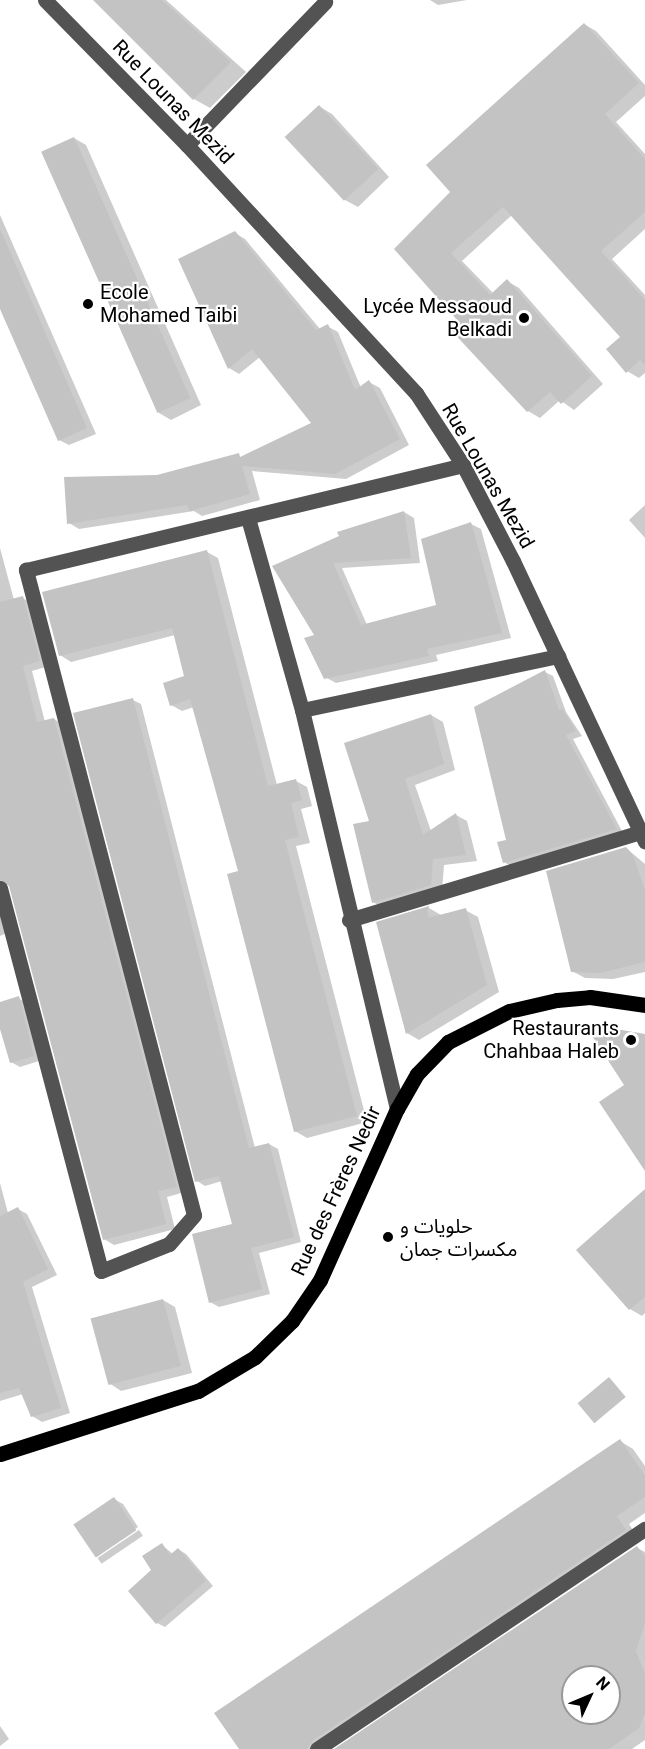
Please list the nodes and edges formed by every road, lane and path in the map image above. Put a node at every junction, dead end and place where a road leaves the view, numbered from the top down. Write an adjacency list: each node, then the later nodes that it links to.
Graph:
1 (45, 0): 3 (street, Rue Lounas Mezid)
2 (325, 2): 3 (street)
3 (187, 145): 4 (street, Rue Lounas Mezid)
4 (463, 465): 5 (street); 6 (street, Rue Lounas Mezid)
5 (248, 518): 7 (street); 9 (street)
6 (558, 657): 7 (street); 8 (street, Rue Lounas Mezid)
7 (302, 710): 10 (street)
8 (643, 836): 10 (street)
9 (0, 888)
10 (349, 920): 12 (street)
11 (645, 1005): 12 (main road, Rue des Frères Nedir)
12 (397, 1109): 13 (main road, Rue des Frères Nedir)
13 (0, 1454)
14 (645, 1529): 15 (street)
15 (316, 1749)

